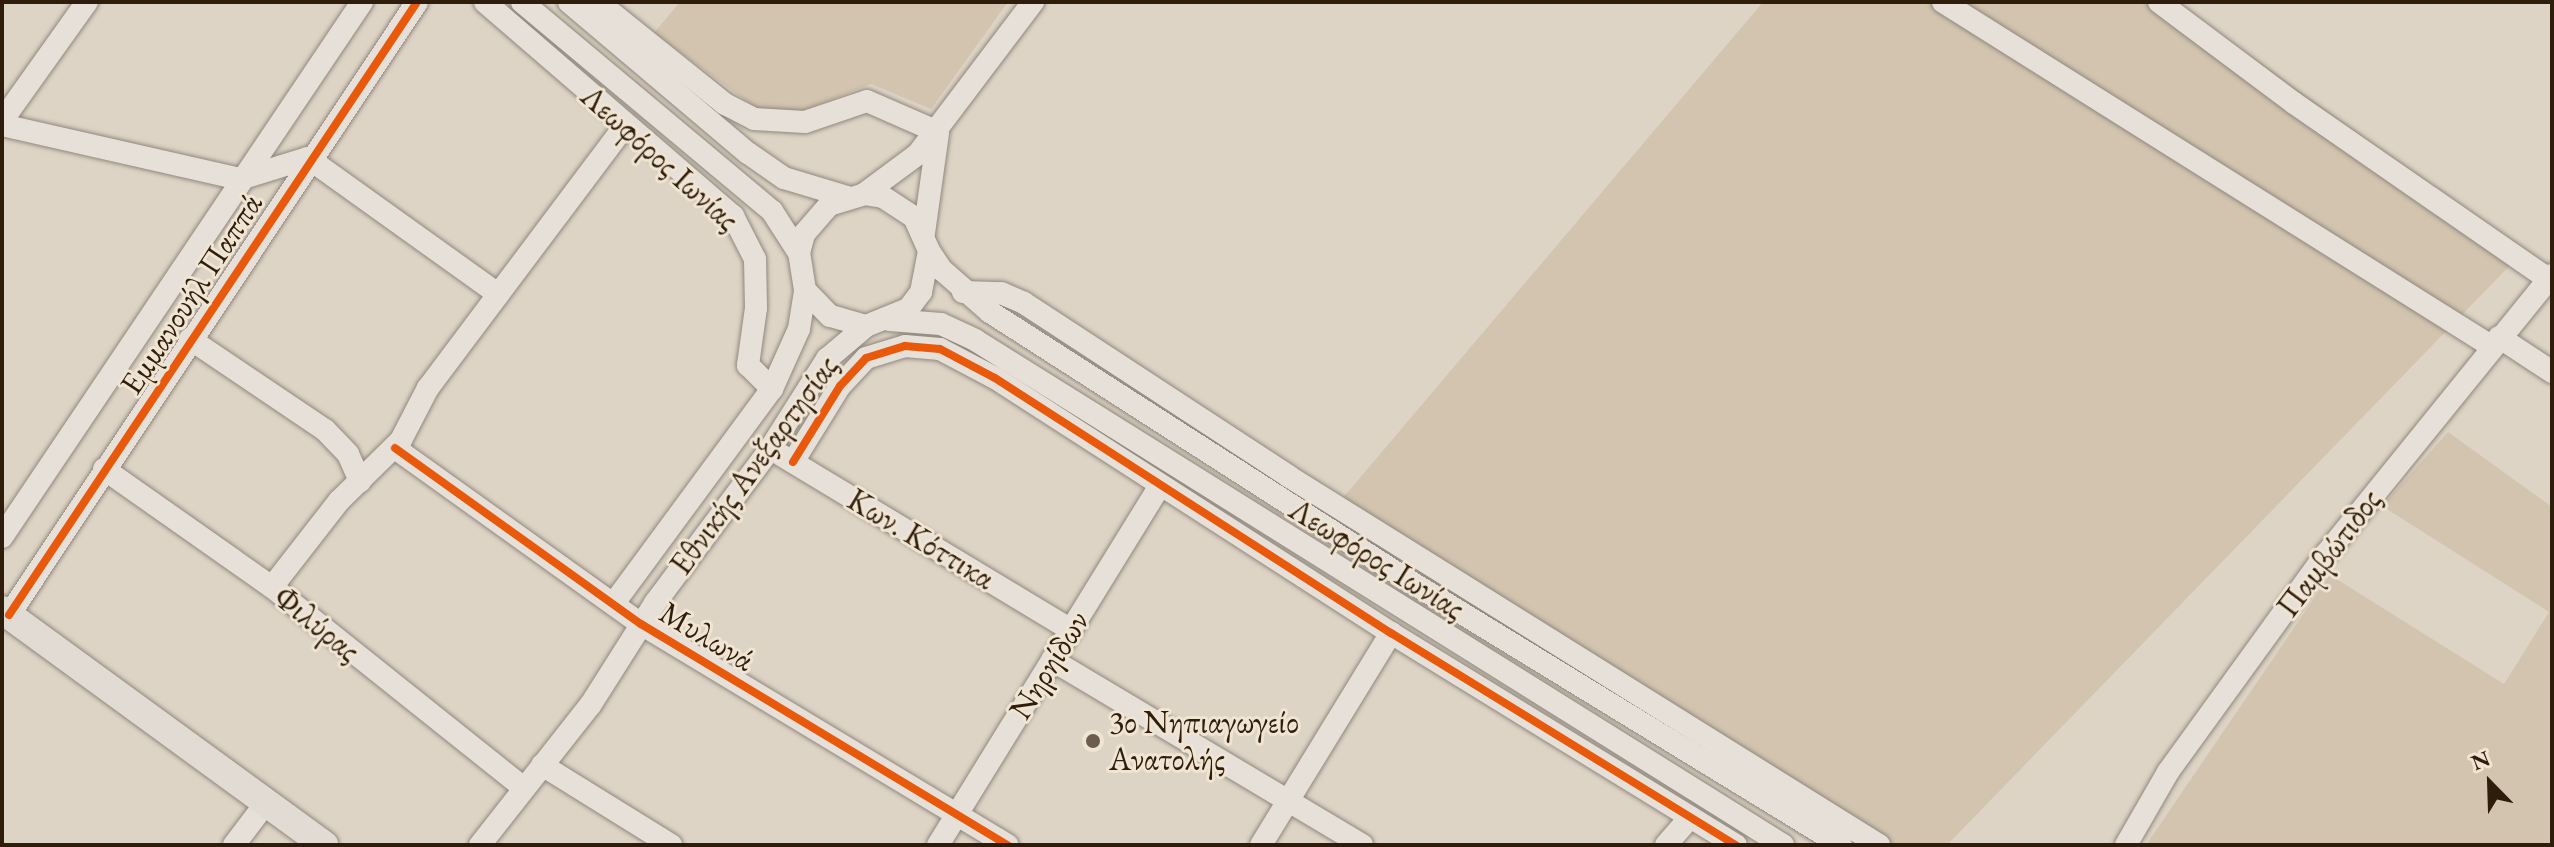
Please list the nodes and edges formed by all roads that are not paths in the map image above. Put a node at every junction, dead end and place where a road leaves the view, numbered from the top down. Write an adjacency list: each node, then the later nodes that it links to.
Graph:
1 (87, 2): 11 (street)
2 (362, 2): 15 (street, Εμμανουήλ Παππά)
3 (417, 2): 14 (street, Εμμανουήλ Παππά)
4 (485, 2): 12 (street, Λεωφόρος Ιωνίας)
5 (522, 2): 18 (street, Λεωφόρος Ιωνίας)
6 (569, 2): 16 (street, Λεωφόρος Ιωνίας)
7 (598, 2): 13 (street)
8 (1033, 2): 13 (street)
9 (1943, 2): 26 (street)
10 (2159, 2): 19 (street)
11 (2, 123): 15 (street)
12 (625, 126): 22 (street); 28 (street, Λεωφόρος Ιωνίας)
13 (938, 132): 16 (street); 17 (street)
14 (308, 158): 15 (street); 22 (street); 25 (street, Εμμανουήλ Παππά)
15 (240, 179): 35 (street, Εμμανουήλ Παππά)
16 (856, 196): 17 (street, Λεωφόρος Ιωνίας); 18 (street)
17 (927, 242): 21 (street, Λεωφόρος Ιωνίας); 23 (street, Λεωφόρος Ιωνίας)
18 (799, 253): 20 (street, Λεωφόρος Ιωνίας)
19 (2550, 277): 26 (street, Παμβώτιδος)
20 (805, 290): 24 (street); 28 (street, Εθνικής Ανεξαρτησίας)
21 (963, 292): 61 (street, Λεωφόρος Ιωνίας); 62 (street)
22 (498, 294): 29 (street)
23 (890, 320): 24 (street, Λεωφόρος Ιωνίας); 60 (street, Λεωφόρος Ιωνίας)
24 (866, 326): 30 (street, Εθνικής Ανεξαρτησίας)
25 (190, 339): 32 (street, Εμμανουήλ Παππά); 33 (street)
26 (2495, 341): 27 (street); 63 (street, Παμβώτιδος)
27 (2552, 372)
28 (772, 389): 38 (street, Εθνικής Ανεξαρτησίας)
29 (395, 448): 33 (street); 38 (street, Μυλωνά)
30 (770, 449): 31 (street, Κων. Κόττικα); 40 (street, Εθνικής Ανεξαρτησίας)
31 (793, 462): 34 (street); 41 (street, Κων. Κόττικα)
32 (104, 469): 37 (street, Φιλύρας); 39 (street, Εμμανουήλ Παππά)
33 (360, 481): 37 (street)
34 (1160, 485): 41 (street, Νηρηίδων); 42 (street)
35 (9, 509): 36 (street, Εμμανουήλ Παππά)
36 (2, 537)
37 (272, 587): 45 (street, Φιλύρας)
38 (614, 603): 40 (street, Μυλωνά)
39 (6, 612): 47 (main road)
40 (641, 624): 44 (street, Εθνικής Ανεξαρτησίας); 48 (street, Μυλωνά)
41 (1071, 630): 43 (street, Νηρηίδων)
42 (1391, 633): 46 (street); 49 (street)
43 (1052, 660): 46 (street); 48 (street, Νηρηίδων)
44 (542, 765): 45 (street, Εθνικής Ανεξαρτησίας); 53 (street)
45 (524, 788): 52 (street, Εθνικής Ανεξαρτησίας)
46 (1288, 801): 56 (street); 57 (street)
47 (265, 804): 50 (street); 51 (main road)
48 (957, 814): 54 (street, Νηρηίδων); 55 (street, Μυλωνά)
49 (1690, 817): 58 (street); 59 (street)
50 (234, 845)
51 (324, 845)
52 (480, 845)
53 (671, 845)
54 (938, 845)
55 (1008, 845)
56 (1261, 845)
57 (1362, 845)
58 (1666, 845)
59 (1736, 845)
60 (1783, 845)
61 (1841, 845)
62 (1879, 845)
63 (2126, 845)

